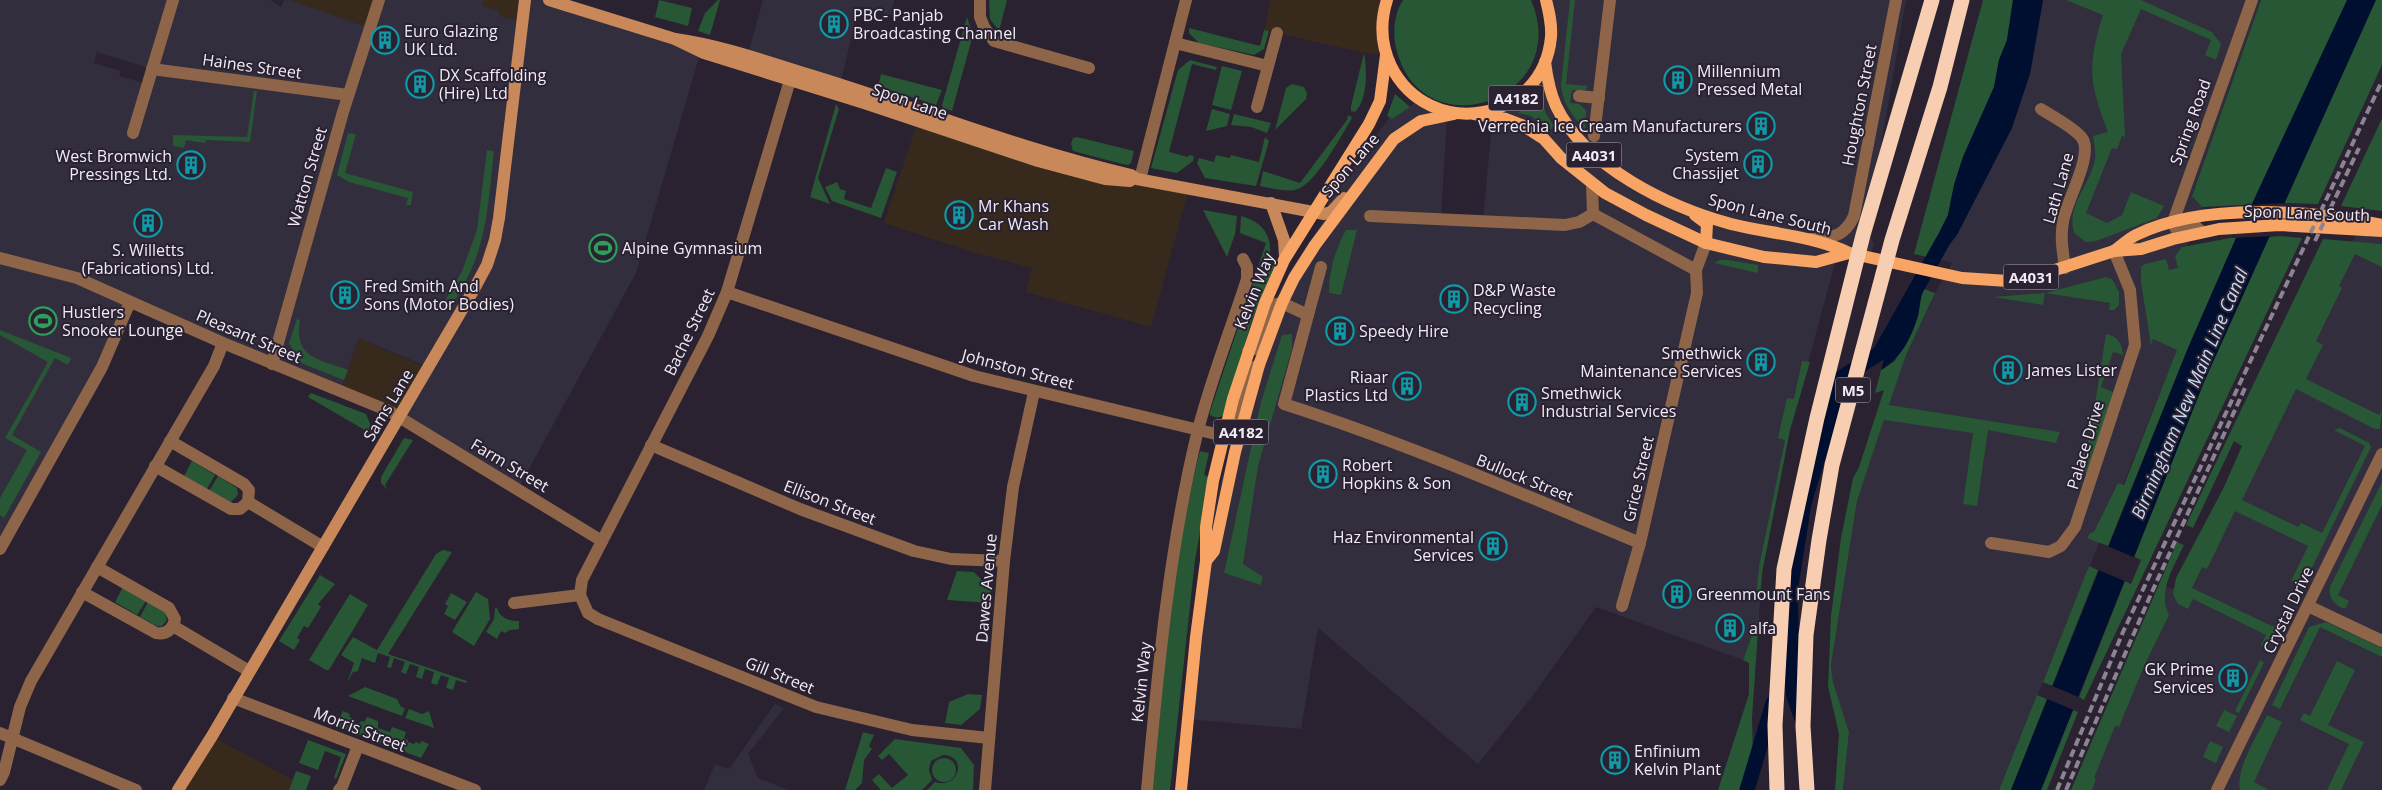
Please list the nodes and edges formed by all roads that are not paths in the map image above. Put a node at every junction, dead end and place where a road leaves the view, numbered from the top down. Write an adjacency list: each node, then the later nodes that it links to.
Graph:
1 (173, 0): 20 (street)
2 (379, 0): 22 (street, Watton Street)
3 (525, 0): 65 (street, Sams Lane)
4 (550, 0): 21 (street, Spon Lane)
5 (980, 0): 19 (street)
6 (1186, 0): 15 (street)
7 (1546, 0): 17 (main road, A4182)
8 (1610, 0): 24 (street)
9 (1896, 0): 39 (street, Houghton Street)
10 (1932, 0): 104 (highway, M5)
11 (1962, 0): 105 (highway, M5)
12 (2252, 0): 40 (street, Spring Road)
13 (1385, 3): 16 (main road, A4182)
14 (1276, 33): 18 (street)
15 (1175, 43): 18 (street); 32 (street)
16 (1386, 55): 27 (main road, A4182); 36 (main road, Kelvin Way / A4182)
17 (1545, 62): 28 (main road, A4182); 35 (main road, Spon Lane South / A4031)
18 (1268, 66): 25 (street)
19 (1089, 68)
20 (152, 69): 22 (street, Haines Street); 29 (street)
21 (792, 75): 32 (street, Spon Lane); 56 (street, Bache Street)
22 (348, 95): 62 (street, Watton Street)
23 (1579, 96): 24 (street)
24 (1598, 98): 30 (street)
25 (1258, 108)
26 (2041, 109): 54 (street, Lath Lane)
27 (1454, 114): 28 (main road, A4182); 31 (main road, Kelvin Way / A4182)
28 (1474, 114): 33 (main road, Spon Lane South / A4031)
29 (134, 133)
30 (1594, 136)
31 (1394, 139): 36 (street, Spon Lane); 58 (main road, Kelvin Way / A4182)
32 (1139, 179): 34 (street, Spon Lane)
33 (1592, 184): 37 (street); 46 (main road, Spon Lane South / A4031)
34 (1271, 203): 36 (street, Spon Lane); 49 (street)
35 (1687, 209): 45 (main road, Spon Lane South / A4031); 46 (main road)
36 (1313, 210): 49 (main road, Kelvin Way / A4182)
37 (1593, 214): 38 (street); 55 (street)
38 (1370, 216)
39 (1854, 216): 45 (street, Houghton Street); 50 (street, Houghton Street)
40 (2173, 222): 42 (main road, Spon Lane South / A4031); 43 (street); 47 (main road, Spon Lane South / A4031)
41 (2382, 225): 42 (main road, Spon Lane South / A4031)
42 (2361, 226): 43 (main road, Spon Lane South / A4031); 44 (main road, Spon Lane South / A4031)
43 (2198, 231): 47 (main road, Spon Lane South / A4031)
44 (2382, 231)
45 (1809, 239): 48 (main road, Spon Lane South / A4031)
46 (1706, 243): 48 (main road, Spon Lane South / A4031); 55 (street, Grice Street)
47 (2114, 251): 54 (main road, Spon Lane South / A4031); 75 (street, Palace Drive)
48 (1849, 253): 50 (main road, Spon Lane South / A4031)
49 (1285, 257): 61 (main road, Kelvin Way / A4182)
50 (1869, 257): 54 (main road, Spon Lane South / A4031)
51 (0, 258): 57 (street, Pleasant Street)
52 (1243, 259): 66 (street, Kelvin Way)
53 (1321, 267): 59 (street)
54 (2065, 268)
55 (1696, 270): 74 (street, Grice Street)
56 (727, 292): 64 (street, Johnston Street); 69 (street, Bache Street)
57 (130, 302): 60 (street, Pleasant Street); 77 (street)
58 (1282, 303): 59 (street); 61 (street); 63 (main road, Kelvin Way / A4182)
59 (1308, 315): 74 (street, Bullock Street)
60 (223, 343): 62 (street, Pleasant Street); 68 (street)
61 (1248, 351): 67 (main road, Kelvin Way / A4182)
62 (272, 364): 65 (street, Pleasant Street)
63 (1259, 365): 67 (street); 79 (main road, Kelvin Way / A4182)
64 (1034, 392): 66 (street, Johnston Street); 78 (street, Dawes Avenue)
65 (400, 417): 73 (street, Farm Street); 76 (street, Sams Lane)
66 (1198, 430): 67 (street, Johnston Street); 102 (street, Kelvin Way)
67 (1224, 436): 79 (main road, Kelvin Way / A4182)
68 (170, 441): 71 (street); 72 (street)
69 (651, 445): 73 (street, Bache Street); 78 (street, Ellison Street)
70 (2382, 454): 85 (street, Crystal Drive)
71 (155, 466): 72 (street); 80 (street)
72 (248, 502): 76 (street)
73 (602, 541): 82 (street, Bache Street)
74 (1640, 543): 84 (street, Grice Street)
75 (1991, 543)
76 (322, 547): 88 (street, Sams Lane)
77 (0, 549)
78 (1004, 561): 92 (street, Dawes Avenue)
79 (1206, 561): 103 (main road, Kelvin Way / A4182)
80 (97, 567): 81 (street); 86 (street)
81 (82, 592): 86 (street); 91 (street)
82 (580, 595): 83 (street); 92 (street, Gill Street)
83 (514, 603)
84 (1622, 606)
85 (2308, 606): 87 (street); 96 (street, Crystal Drive)
86 (173, 626): 88 (street)
87 (2382, 641)
88 (249, 671): 89 (street, Sams Lane)
89 (233, 698): 93 (street, Morris Street); 98 (street, Sams Lane)
90 (0, 733): 91 (street)
91 (12, 738): 94 (street); 97 (street)
92 (989, 738): 101 (street, Dawes Avenue)
93 (358, 746): 95 (street, Morris Street); 99 (street)
94 (0, 780)
95 (455, 786): 100 (street, Morris Street)
96 (2221, 786)
97 (136, 790)
98 (178, 790)
99 (339, 790)
100 (475, 790)
101 (986, 790)
102 (1147, 790)
103 (1181, 790)
104 (1777, 790)
105 (1807, 790)

